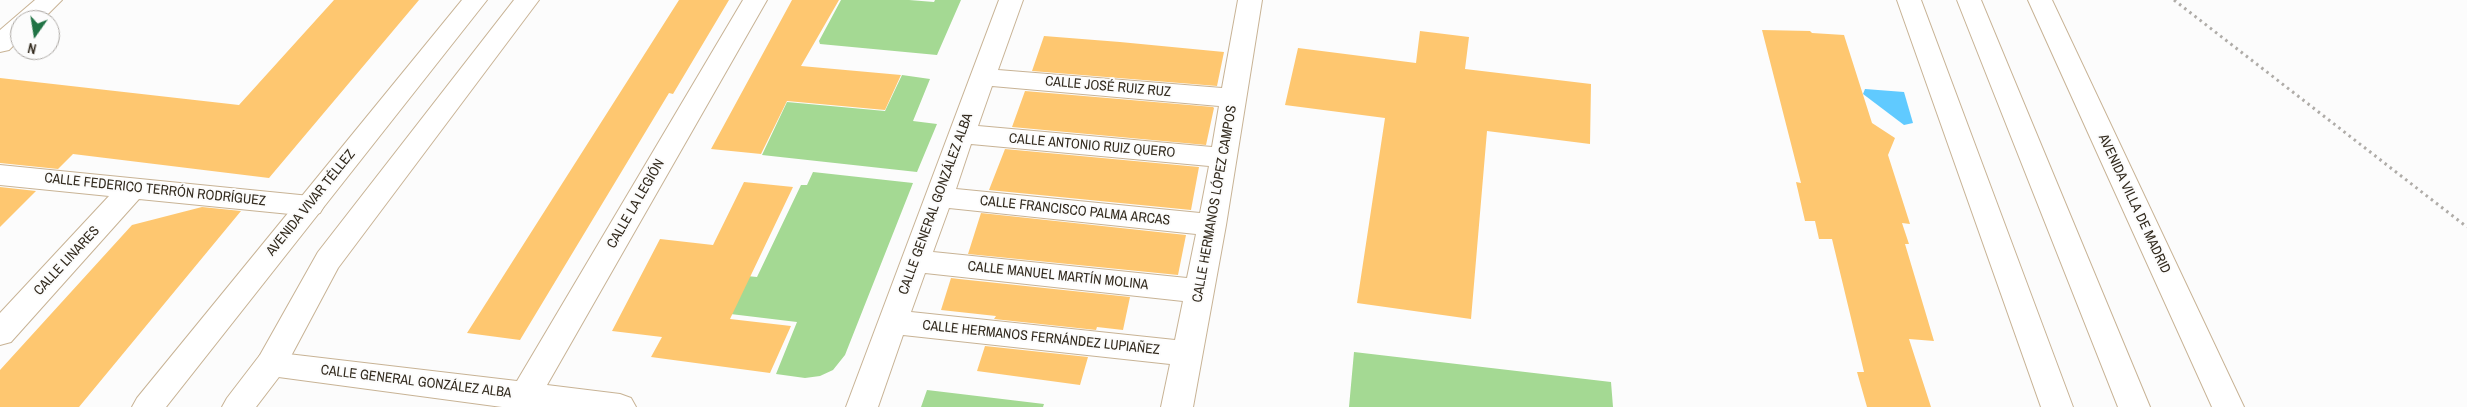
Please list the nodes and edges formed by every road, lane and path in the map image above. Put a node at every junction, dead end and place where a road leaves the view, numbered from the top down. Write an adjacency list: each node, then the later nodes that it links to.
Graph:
1 (50, 0): 11 (street)
2 (475, 0): 21 (street, AVENIDA VIVAR TÉLLEZ)
3 (527, 0): 29 (street)
4 (755, 0): 30 (street, CALLE LA LEGIÓN)
5 (1011, 0): 14 (street, CALLE GENERAL GONZÁLEZ ALBA)
6 (1250, 0): 15 (street, CALLE HERMANOS LÓPEZ CAMPOS)
7 (1909, 0): 36 (street)
8 (1969, 0): 37 (street)
9 (2040, 0): 38 (street, AVENIDA VILLA DE MADRID)
10 (2174, 0): 23 (path)
11 (38, 10)
12 (10, 35): 13 (street)
13 (0, 44)
14 (982, 77): 15 (street, CALLE JOSÉ RUIZ RUZ); 16 (street, CALLE GENERAL GONZÁLEZ ALBA)
15 (1234, 98): 17 (street, CALLE HERMANOS LÓPEZ CAMPOS)
16 (961, 134): 17 (street, CALLE ANTONIO RUIZ QUERO); 20 (street, CALLE GENERAL GONZÁLEZ ALBA)
17 (1224, 158): 22 (street, CALLE HERMANOS LÓPEZ CAMPOS)
18 (0, 175): 19 (street, CALLE FEDERICO TERRÓN RODRÍGUEZ)
19 (133, 188): 21 (street, CALLE FEDERICO TERRÓN RODRÍGUEZ); 27 (street, CALLE LINARES)
20 (938, 197): 22 (street, CALLE FRANCISCO PALMA ARCAS); 24 (street, CALLE GENERAL GONZÁLEZ ALBA)
21 (310, 206): 31 (street, AVENIDA VIVAR TÉLLEZ)
22 (1212, 226): 25 (street, CALLE HERMANOS LÓPEZ CAMPOS)
23 (2467, 227)
24 (915, 261): 25 (street, CALLE MANUEL MARTÍN MOLINA); 26 (street, CALLE GENERAL GONZÁLEZ ALBA)
25 (1200, 291): 28 (street, CALLE HERMANOS LÓPEZ CAMPOS)
26 (894, 322): 28 (street, CALLE HERMANOS FERNÁNDEZ LUPIAÑEZ); 34 (street, CALLE GENERAL GONZÁLEZ ALBA)
27 (0, 333)
28 (1187, 354): 35 (street, CALLE HERMANOS LÓPEZ CAMPOS)
29 (271, 364): 30 (street, CALLE GENERAL GONZÁLEZ ALBA); 32 (street)
30 (521, 401): 33 (street, CALLE GENERAL GONZÁLEZ ALBA)
31 (148, 407)
32 (238, 407)
33 (620, 407)
34 (862, 407)
35 (1177, 407)
36 (2057, 407)
37 (2134, 407)
38 (2228, 407)

